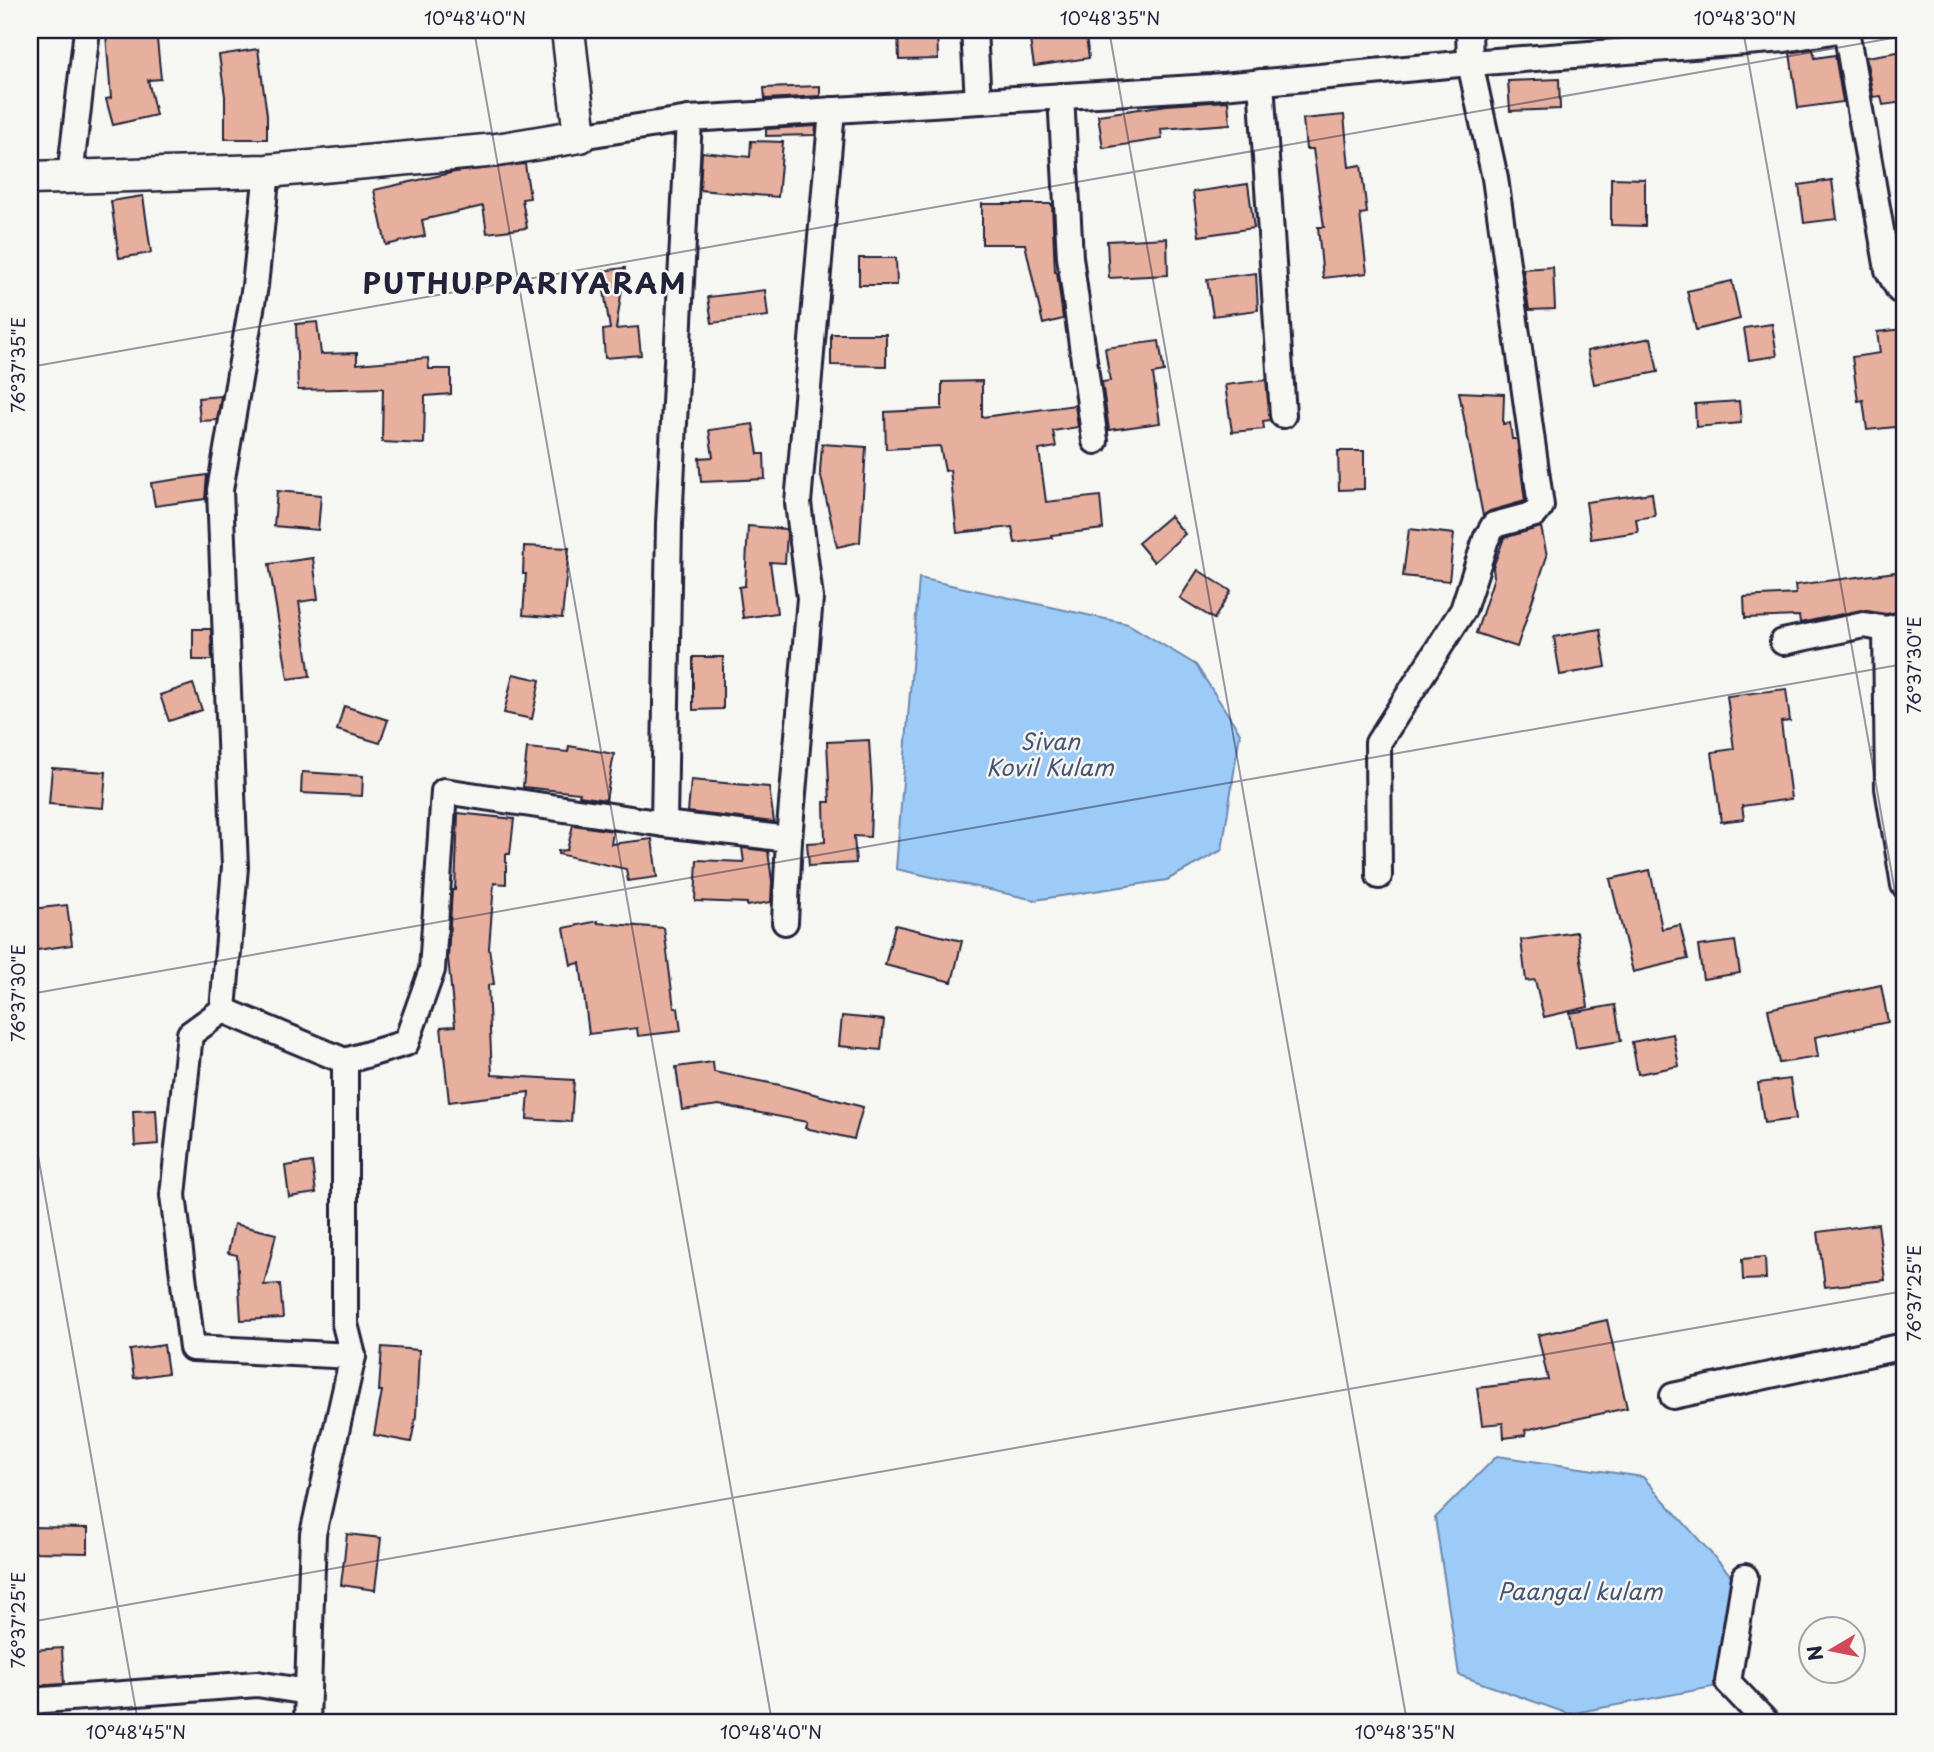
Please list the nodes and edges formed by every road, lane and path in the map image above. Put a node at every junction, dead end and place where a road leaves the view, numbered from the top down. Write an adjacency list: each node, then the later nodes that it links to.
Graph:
1 (88, 30): 15 (street)
2 (568, 30): 13 (street)
3 (974, 30): 10 (street)
4 (1469, 30): 7 (street)
5 (1838, 30): 7 (street)
6 (1846, 30): 17 (street)
7 (1470, 62): 8 (street); 24 (street)
8 (1261, 82): 9 (street); 18 (street)
9 (1060, 96): 10 (street); 19 (street)
10 (978, 102): 11 (street)
11 (832, 110): 12 (street); 23 (street)
12 (689, 118): 13 (street); 22 (street)
13 (580, 136): 14 (street)
14 (267, 171): 15 (street); 27 (street)
15 (70, 177): 16 (street)
16 (30, 178)
17 (1904, 290)
18 (1283, 415)
19 (1095, 441)
20 (1895, 627): 21 (street); 25 (street)
21 (1783, 642)
22 (664, 824): 23 (street); 28 (street)
23 (789, 839): 26 (street)
24 (1380, 876)
25 (1904, 885)
26 (785, 922)
27 (223, 1010): 28 (street); 30 (street)
28 (345, 1061): 30 (street)
29 (1904, 1346): 31 (street)
30 (353, 1356): 33 (street)
31 (1673, 1396)
32 (1745, 1577): 36 (street)
33 (308, 1692): 34 (street); 35 (street)
34 (30, 1701)
35 (307, 1722)
36 (1766, 1722)

